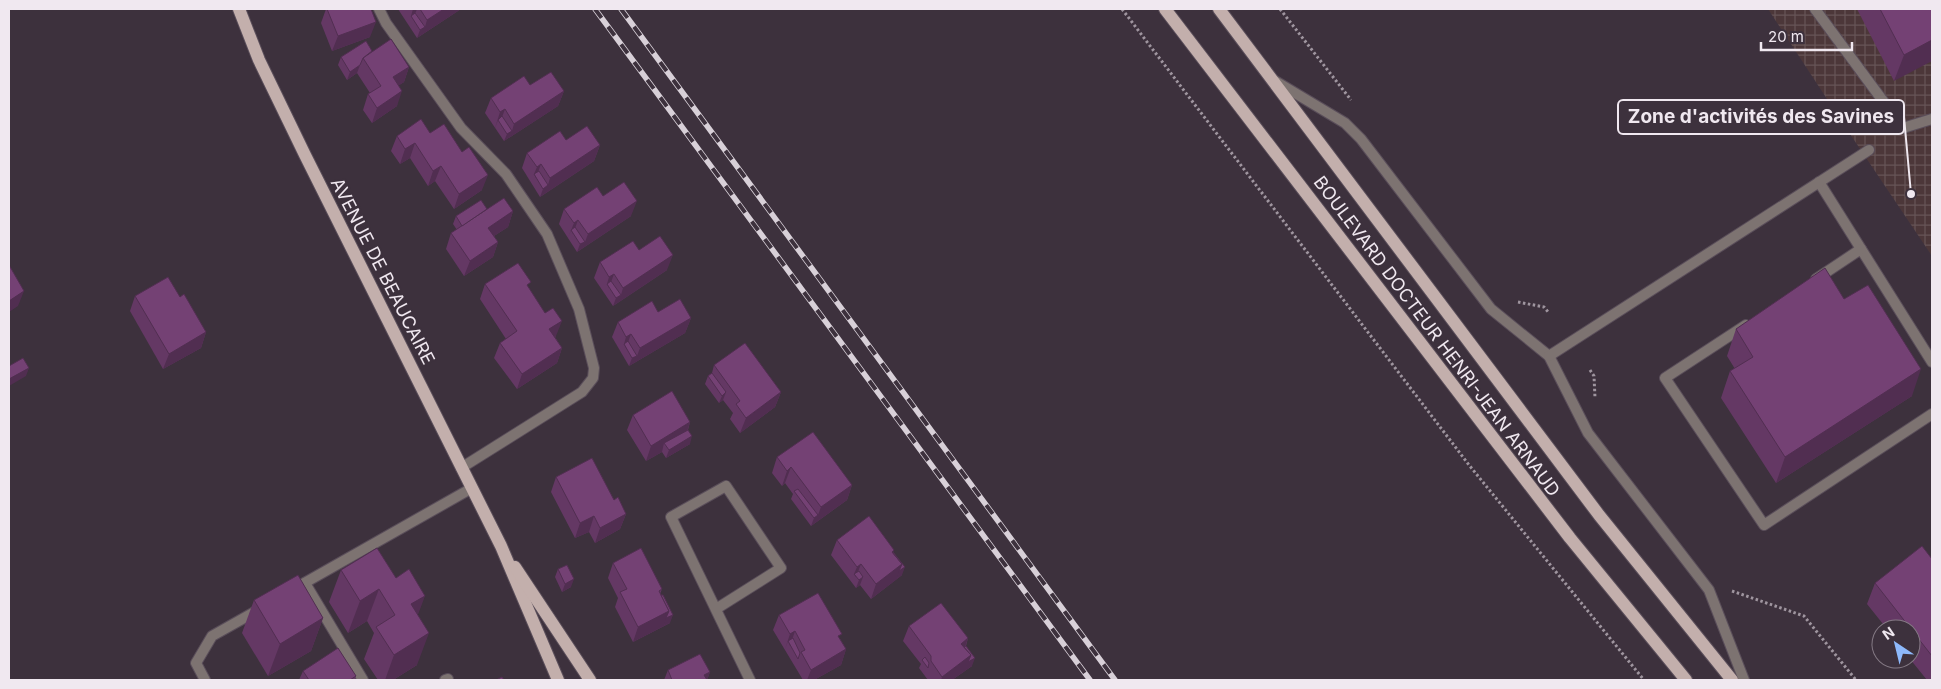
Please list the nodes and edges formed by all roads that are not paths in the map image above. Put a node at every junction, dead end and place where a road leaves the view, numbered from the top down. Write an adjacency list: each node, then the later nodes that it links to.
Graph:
1 (239, 9): 16 (main road, AVENUE DE BEAUCAIRE)
2 (379, 9): 16 (street)
3 (1165, 9): 26 (main road, BOULEVARD DOCTEUR HENRI-JEAN ARNAUD)
4 (1219, 9): 6 (main road, BOULEVARD DOCTEUR HENRI-JEAN ARNAUD)
5 (1814, 9): 7 (street)
6 (1269, 77): 13 (street); 27 (main road, BOULEVARD DOCTEUR HENRI-JEAN ARNAUD)
7 (1932, 119)
8 (1869, 150): 9 (street)
9 (1819, 182): 10 (street); 13 (street)
10 (1862, 249): 11 (street); 14 (street)
11 (1804, 287)
12 (1755, 319): 15 (street)
13 (1550, 356): 28 (street)
14 (1932, 362)
15 (1932, 414)
16 (462, 468): 17 (main road, AVENUE DE BEAUCAIRE)
17 (472, 488): 18 (main road, AVENUE DE BEAUCAIRE); 19 (street)
18 (501, 546): 23 (main road, AVENUE DE BEAUCAIRE); 24 (main road, AVENUE DE BEAUCAIRE)
19 (305, 583): 21 (street); 22 (street)
20 (716, 609): 20 (street); 25 (street)
21 (205, 680)
22 (363, 680)
23 (558, 680)
24 (590, 680)
25 (750, 680)
26 (1686, 680)
27 (1732, 680)
28 (1744, 680)

